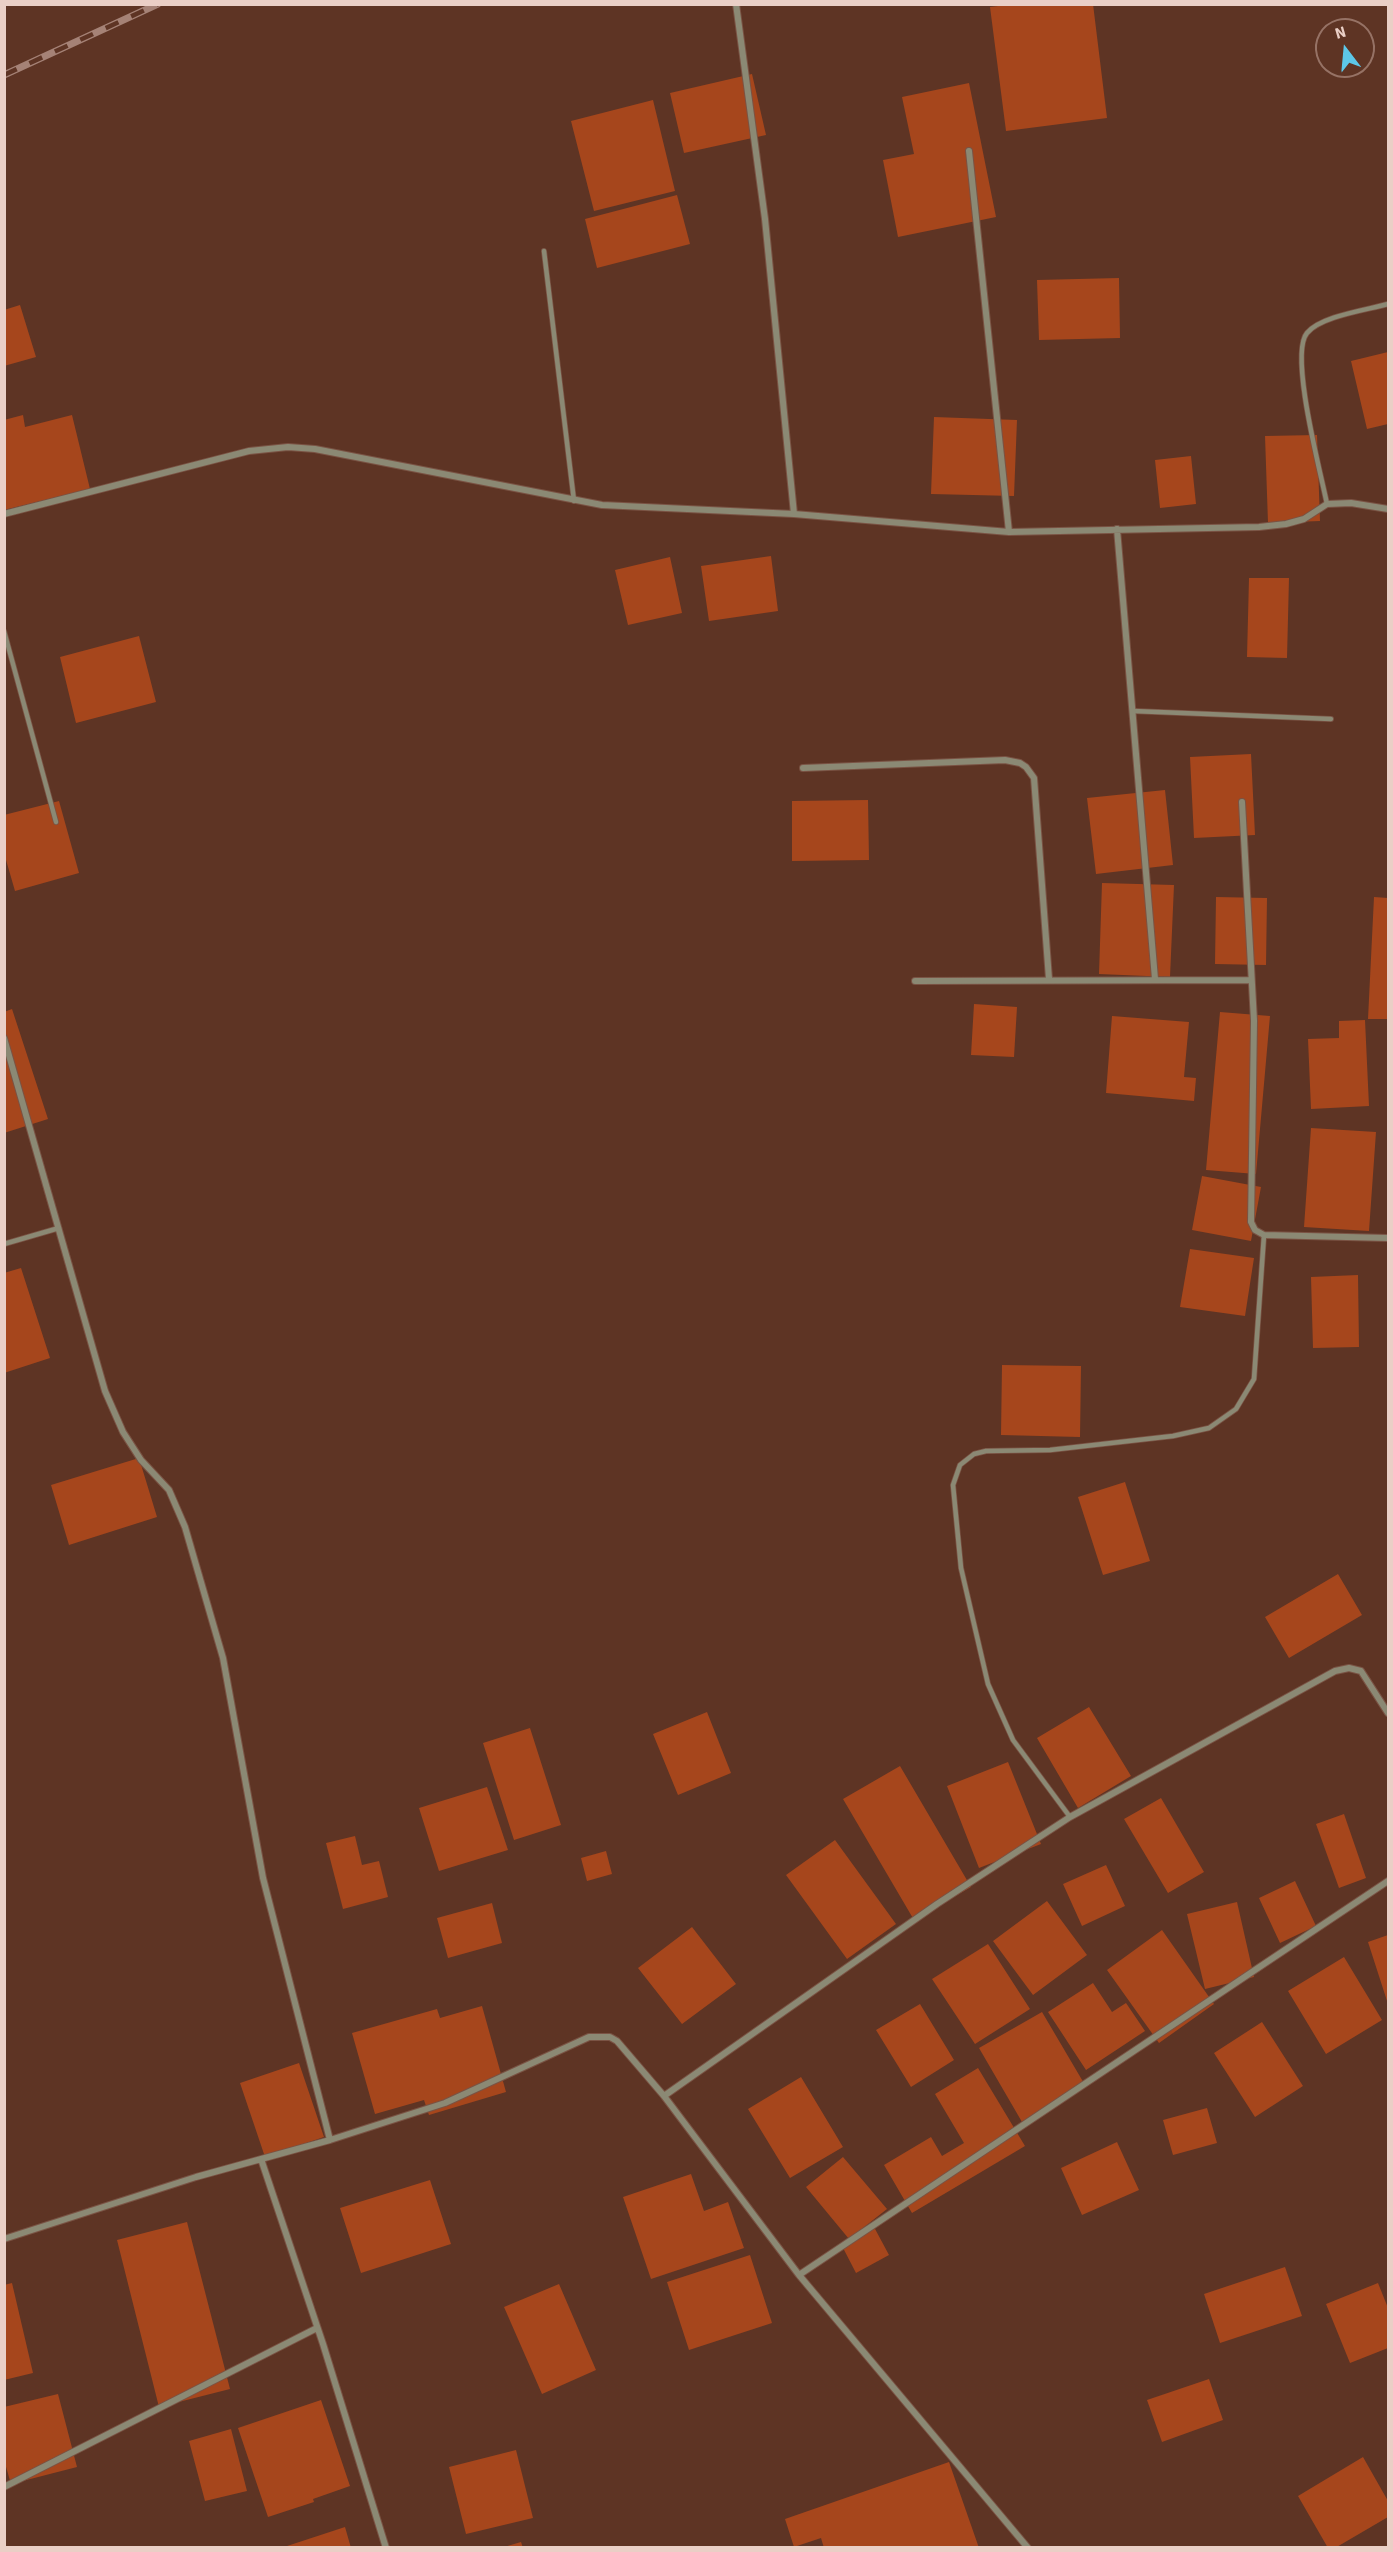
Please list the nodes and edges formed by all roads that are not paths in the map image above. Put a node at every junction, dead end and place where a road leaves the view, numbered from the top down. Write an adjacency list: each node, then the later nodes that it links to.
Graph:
1 (736, 4): 9 (street)
2 (969, 151): 11 (street)
3 (544, 251): 5 (lane)
4 (1389, 304): 6 (lane)
5 (574, 501): 8 (street); 9 (street)
6 (1327, 504): 7 (street); 10 (street)
7 (1389, 509)
8 (4, 514)
9 (794, 514): 11 (street)
10 (1117, 529): 11 (street); 13 (street)
11 (1009, 532)
12 (4, 631): 17 (lane)
13 (1133, 711): 14 (lane); 19 (street)
14 (1331, 718)
15 (803, 768): 18 (street)
16 (1242, 802): 20 (street)
17 (56, 822)
18 (1049, 979): 19 (street); 21 (street)
19 (1155, 979): 20 (street)
20 (1251, 980): 24 (street)
21 (915, 981)
22 (4, 1038): 23 (street)
23 (59, 1228): 26 (lane); 31 (street)
24 (1264, 1235): 25 (street); 28 (lane)
25 (1389, 1238)
26 (4, 1244)
27 (1389, 1713): 28 (street)
28 (1070, 1817): 30 (street)
29 (1389, 1881): 34 (street)
30 (664, 2096): 31 (street); 34 (street)
31 (330, 2140): 32 (street)
32 (261, 2159): 33 (street); 35 (street)
33 (4, 2239)
34 (799, 2276): 38 (street)
35 (317, 2328): 36 (street); 37 (street)
36 (4, 2487)
37 (386, 2547)
38 (1028, 2547)

